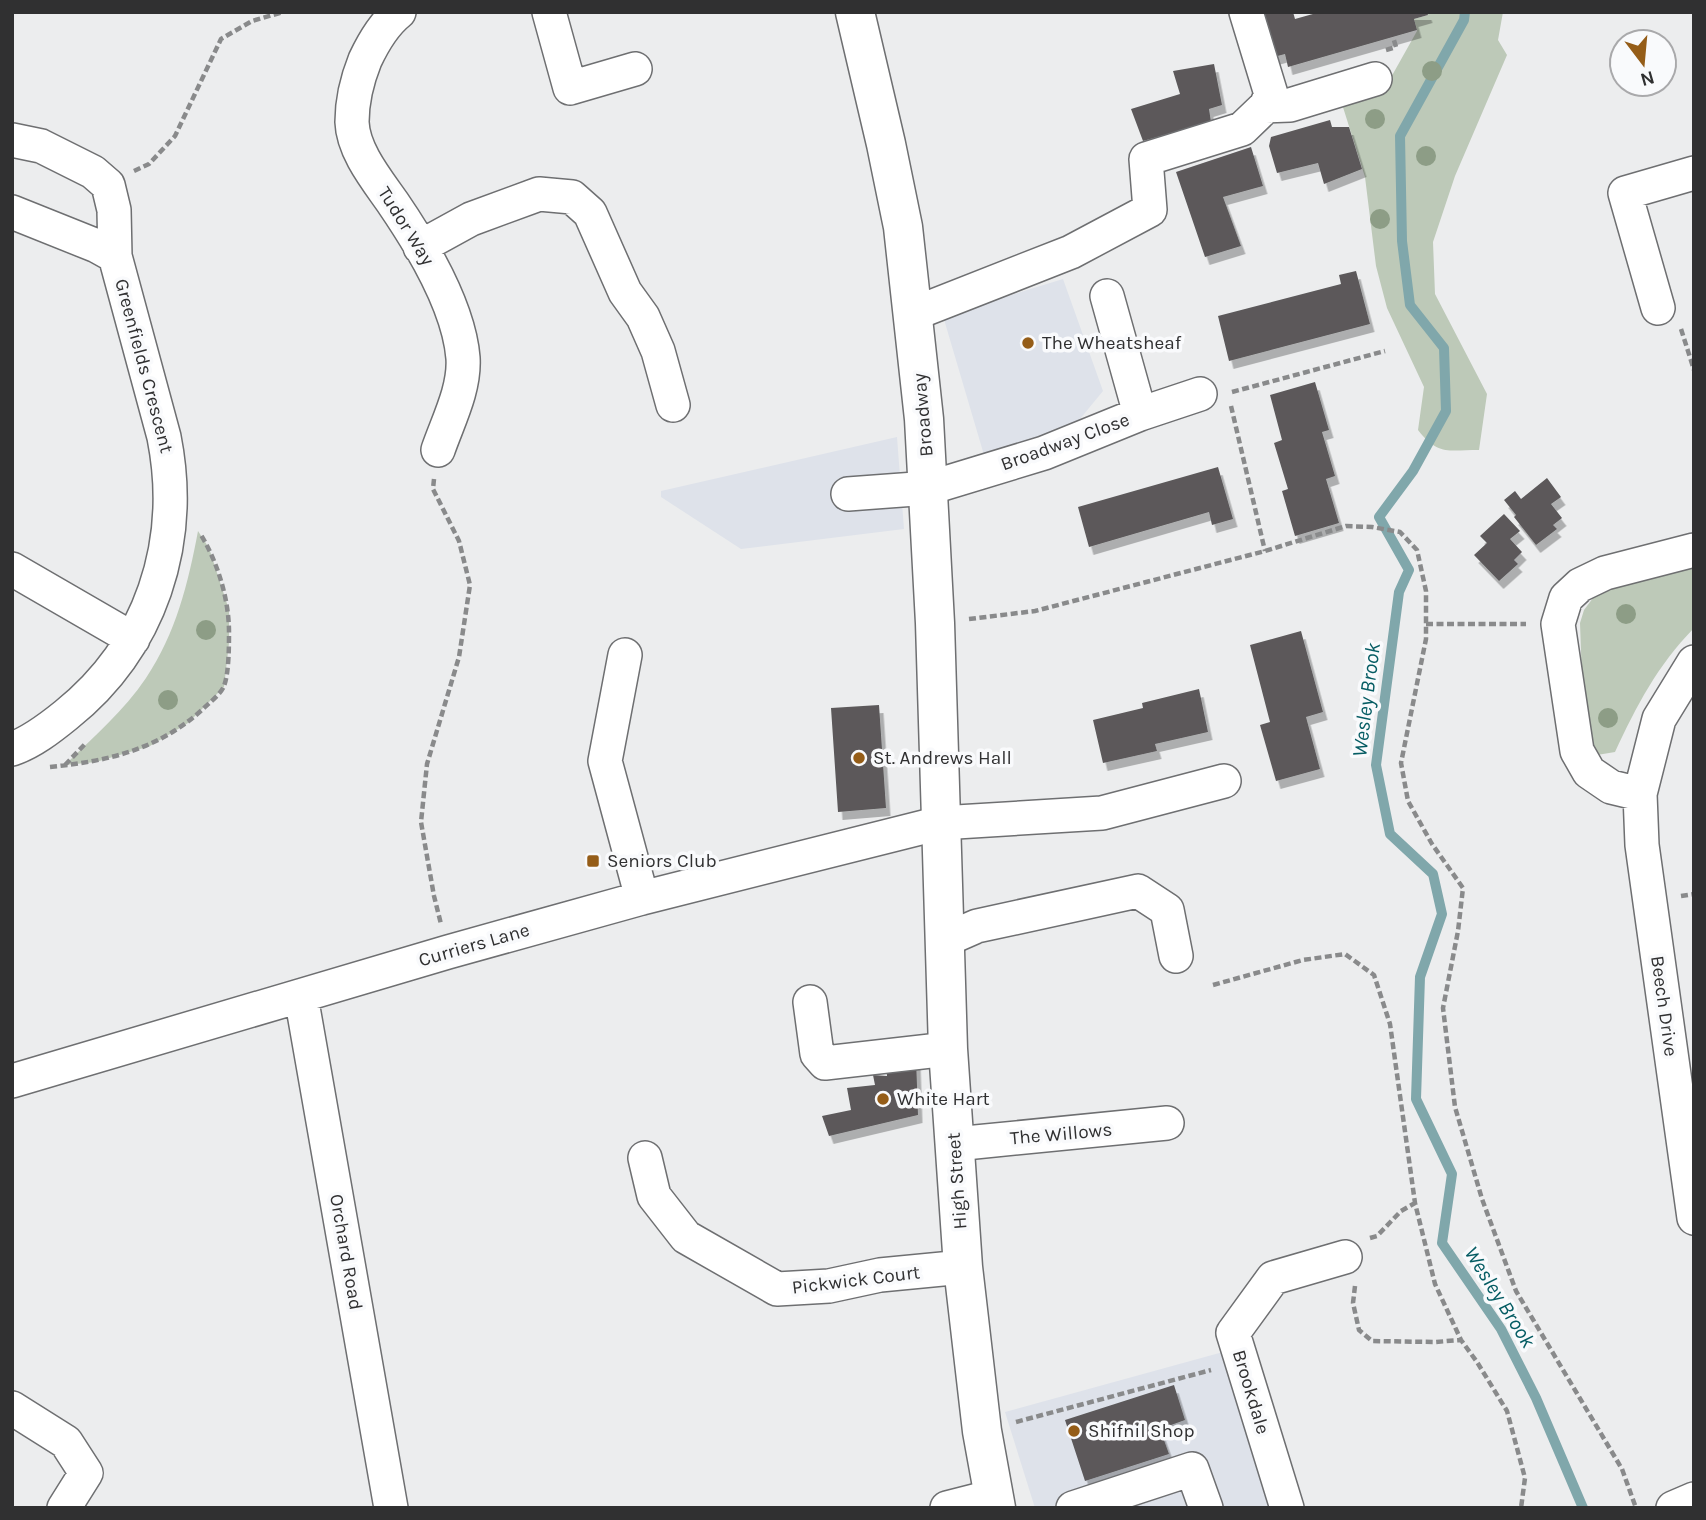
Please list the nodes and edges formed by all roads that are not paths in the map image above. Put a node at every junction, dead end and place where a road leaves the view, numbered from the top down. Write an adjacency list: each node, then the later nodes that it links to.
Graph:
1 (398, 12): 11 (street, Tudor Way)
2 (548, 12): 5 (street)
3 (855, 12): 15 (main road, Broadway)
4 (1246, 12): 7 (street)
5 (635, 69)
6 (1375, 79): 7 (street)
7 (1266, 106): 15 (street)
8 (12, 140): 12 (street, Greenfields Crescent)
9 (1694, 173): 14 (street)
10 (12, 212): 12 (street, Greenfields Crescent)
11 (419, 247): 17 (street); 19 (street, Tudor Way)
12 (115, 256): 24 (street, Greenfields Crescent)
13 (1107, 296): 18 (street)
14 (1658, 308)
15 (913, 314): 20 (main road, Broadway)
16 (1200, 394): 18 (street, Broadway Close)
17 (673, 405)
18 (1140, 414): 20 (street, Broadway Close)
19 (438, 450)
20 (929, 488): 21 (street, Broadway Close); 30 (main road, Broadway)
21 (848, 494)
22 (1694, 550): 29 (street)
23 (12, 569): 24 (street)
24 (133, 639): 27 (street, Greenfields Crescent)
25 (625, 655): 31 (street)
26 (1694, 662): 29 (street, Beech Drive)
27 (17, 748)
28 (1224, 781): 30 (street, Curriers Lane)
29 (1640, 794): 41 (street, Beech Drive)
30 (940, 823): 31 (street, Curriers Lane); 32 (main road, High Street)
31 (642, 898): 34 (street, Curriers Lane)
32 (945, 940): 33 (street); 36 (main road, High Street)
33 (1176, 956)
34 (300, 996): 37 (street, Curriers Lane); 49 (street, Orchard Road)
35 (810, 1002): 36 (street)
36 (948, 1049): 39 (main road, High Street)
37 (12, 1081)
38 (1167, 1123): 39 (street, The Willows)
39 (955, 1144): 44 (main road, High Street)
40 (645, 1158): 44 (street, Pickwick Court)
41 (1691, 1183): 42 (street, Beech Drive)
42 (1694, 1218)
43 (1345, 1257): 53 (street, Brookdale)
44 (964, 1267): 47 (main road, High Street)
45 (12, 1408): 48 (street)
46 (1694, 1499): 54 (street)
47 (995, 1502): 50 (street, High Street)
48 (64, 1508)
49 (391, 1508)
50 (947, 1508)
51 (1073, 1508): 52 (street)
52 (1206, 1508)
53 (1287, 1508)
54 (1673, 1508)

